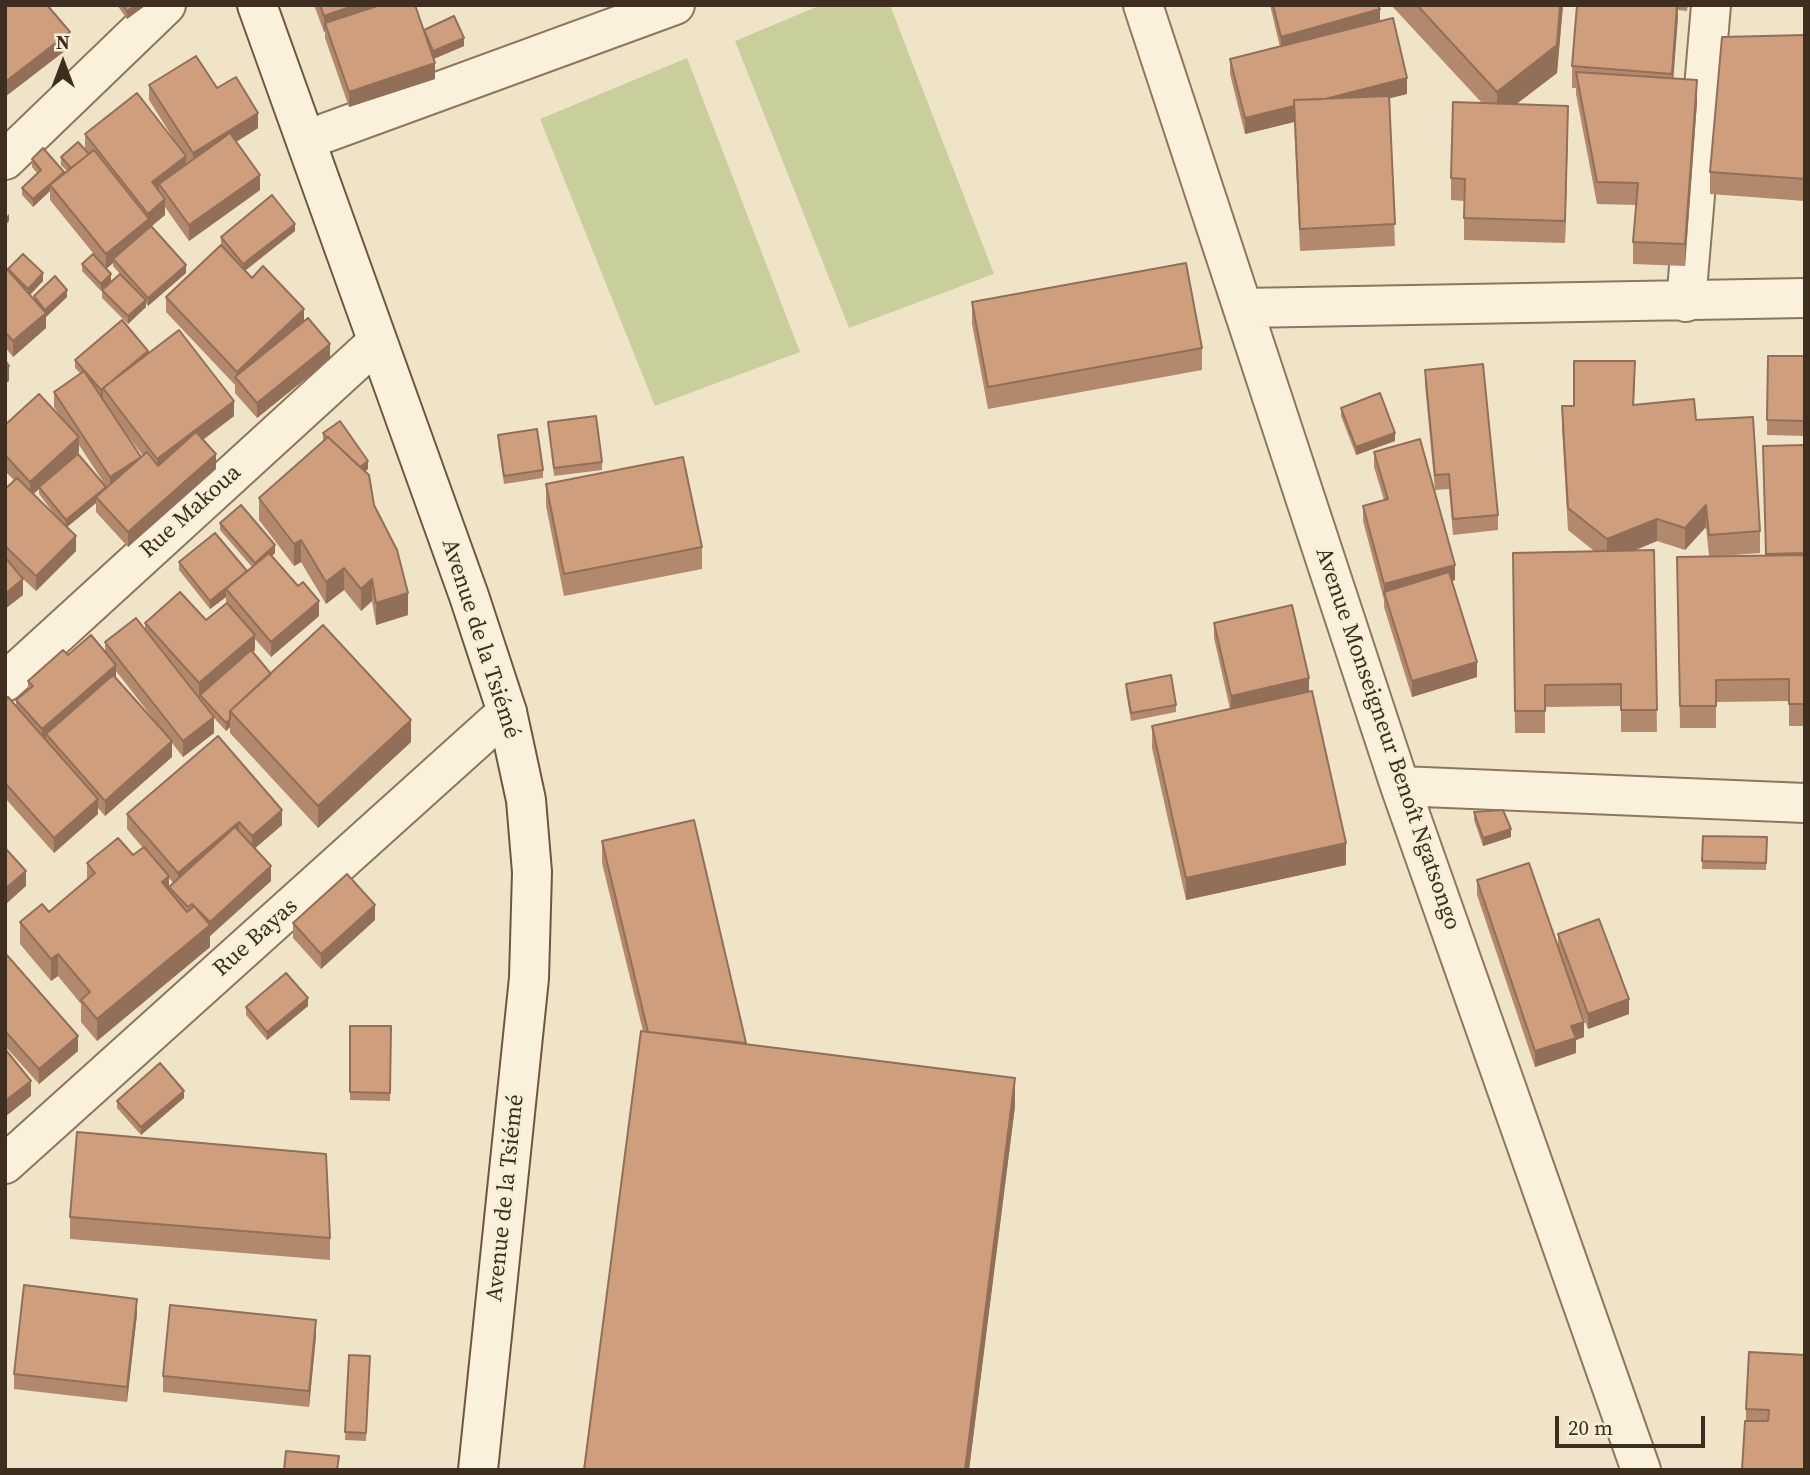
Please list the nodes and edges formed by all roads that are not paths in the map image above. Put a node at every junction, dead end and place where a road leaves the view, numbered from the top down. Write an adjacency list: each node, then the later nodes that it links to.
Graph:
1 (166, 5): 7 (street)
2 (257, 5): 6 (street, Avenue de la Tsiémé)
3 (675, 5): 6 (street)
4 (1143, 5): 10 (street, Avenue Monseigneur Benoît Ngatsongo)
5 (1711, 5): 9 (street)
6 (306, 140): 11 (street, Avenue de la Tsiémé)
7 (5, 160)
8 (1805, 298): 9 (street)
9 (1686, 302): 10 (street)
10 (1243, 308): 14 (street, Avenue Monseigneur Benoît Ngatsongo)
11 (377, 342): 12 (street, Rue Makoua); 13 (street, Avenue de la Tsiémé)
12 (5, 682)
13 (507, 712): 16 (street, Rue Bayas); 17 (street, Avenue de la Tsiémé)
14 (1400, 786): 15 (street); 18 (street, Avenue Monseigneur Benoît Ngatsongo)
15 (1805, 803)
16 (5, 1164)
17 (478, 1470)
18 (1641, 1470)

